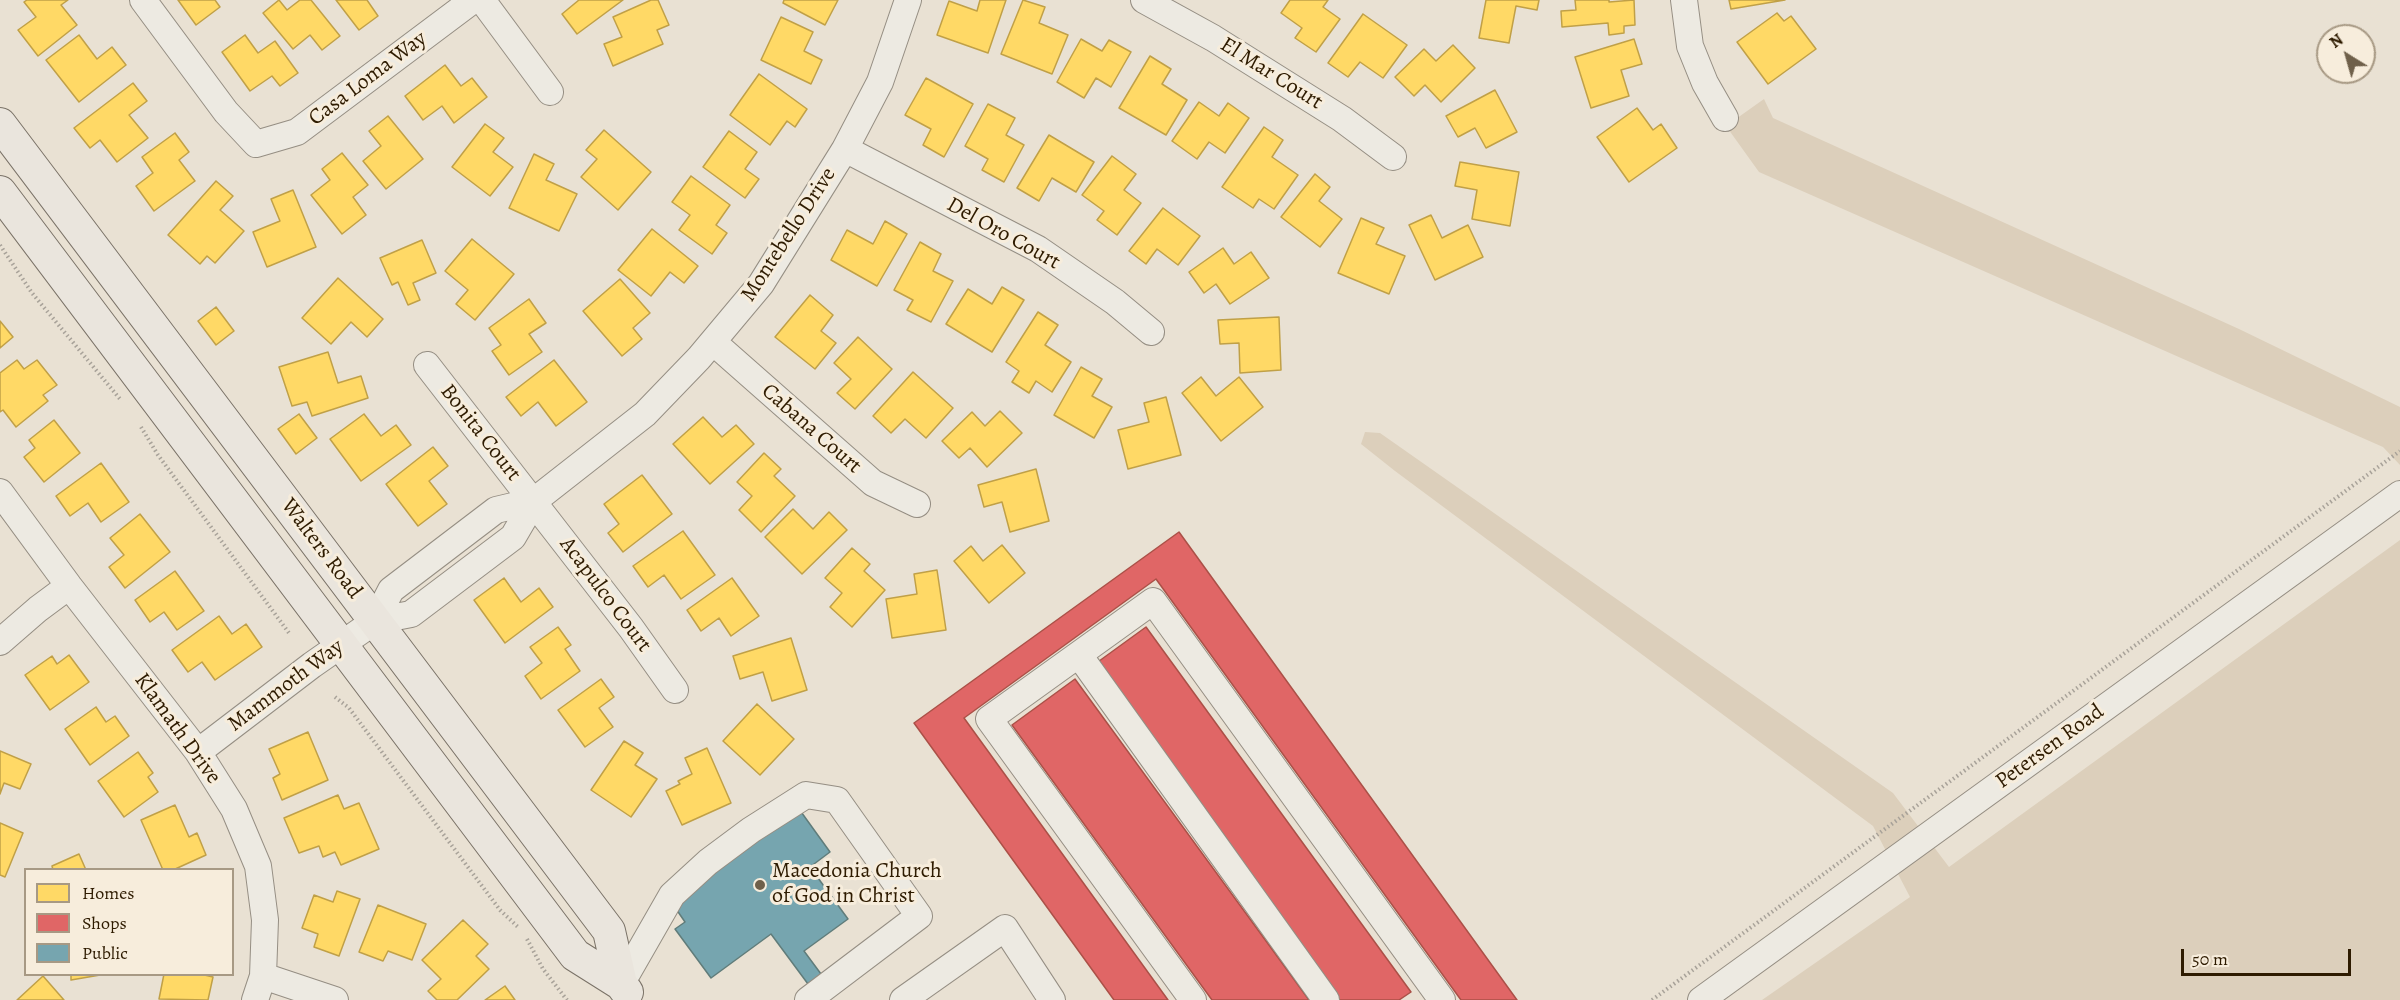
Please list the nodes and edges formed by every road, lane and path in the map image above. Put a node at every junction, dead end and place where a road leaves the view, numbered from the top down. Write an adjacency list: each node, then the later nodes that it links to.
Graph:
1 (143, 0): 2 (street, Casa Loma Way)
2 (473, 0)
3 (483, 0): 7 (street)
4 (908, 0): 10 (street, Montebello Drive)
5 (1144, 0): 11 (street, El Mar Court)
6 (1684, 0): 8 (street)
7 (550, 93)
8 (1725, 118)
9 (0, 124): 25 (main road, Walters Road)
10 (845, 149): 14 (street, Del Oro Court); 15 (street, Montebello Drive)
11 (1393, 157)
12 (0, 192): 28 (main road, Walters Road)
13 (0, 245): 17 (path)
14 (1151, 333)
15 (713, 342): 22 (street, Montebello Drive); 23 (street, Cabana Court)
16 (427, 365): 22 (street, Bonita Court)
17 (121, 401)
18 (136, 419): 26 (path)
19 (2400, 451): 43 (path)
20 (0, 492): 24 (street, Klamath Drive)
21 (2400, 494): 44 (street, Petersen Road)
22 (534, 501): 25 (street, Montebello Drive); 30 (street, Acapulco Court)
23 (917, 504)
24 (69, 586): 27 (street); 32 (street, Klamath Drive)
25 (375, 621): 28 (street, Mammoth Way); 34 (main road, Walters Road)
26 (289, 633)
27 (0, 642)
28 (341, 644): 32 (street, Mammoth Way); 34 (main road, Walters Road)
29 (1079, 655): 40 (street); 41 (street); 42 (street)
30 (675, 690)
31 (335, 697): 36 (path)
32 (198, 752): 33 (street, Klamath Drive)
33 (259, 988): 35 (street)
34 (627, 992): 37 (street)
35 (335, 1000)
36 (567, 1000)
37 (808, 1000)
38 (903, 1000): 39 (street)
39 (1052, 1000)
40 (1193, 1000)
41 (1326, 1000)
42 (1442, 1000)
43 (1652, 1000)
44 (1701, 1000)

